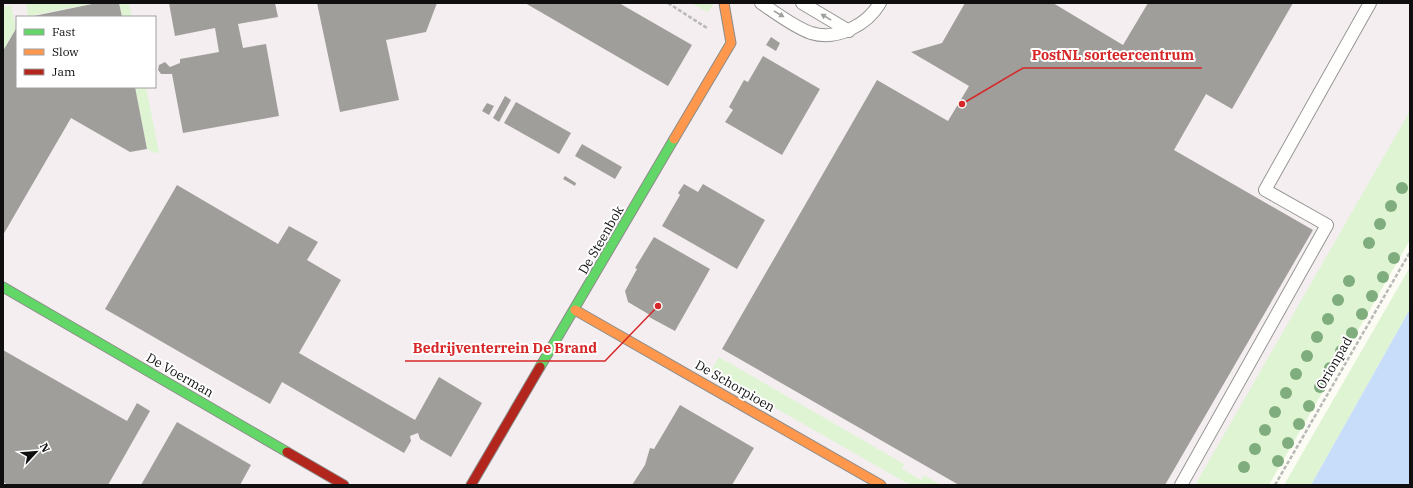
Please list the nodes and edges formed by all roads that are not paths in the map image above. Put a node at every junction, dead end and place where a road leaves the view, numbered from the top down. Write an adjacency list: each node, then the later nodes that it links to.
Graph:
1 (724, 3): 8 (street, De Steenbok)
2 (761, 3): 6 (lane, one-way to 6)
3 (802, 3): 6 (lane, one-way to 3)
4 (880, 3): 6 (lane)
5 (1370, 3): 12 (lane)
6 (849, 31)
7 (3, 287): 9 (street, De Voerman)
8 (575, 310): 10 (street, De Steenbok); 11 (street, De Schorpioen)
9 (344, 485)
10 (471, 485)
11 (881, 485)
12 (1181, 485)

